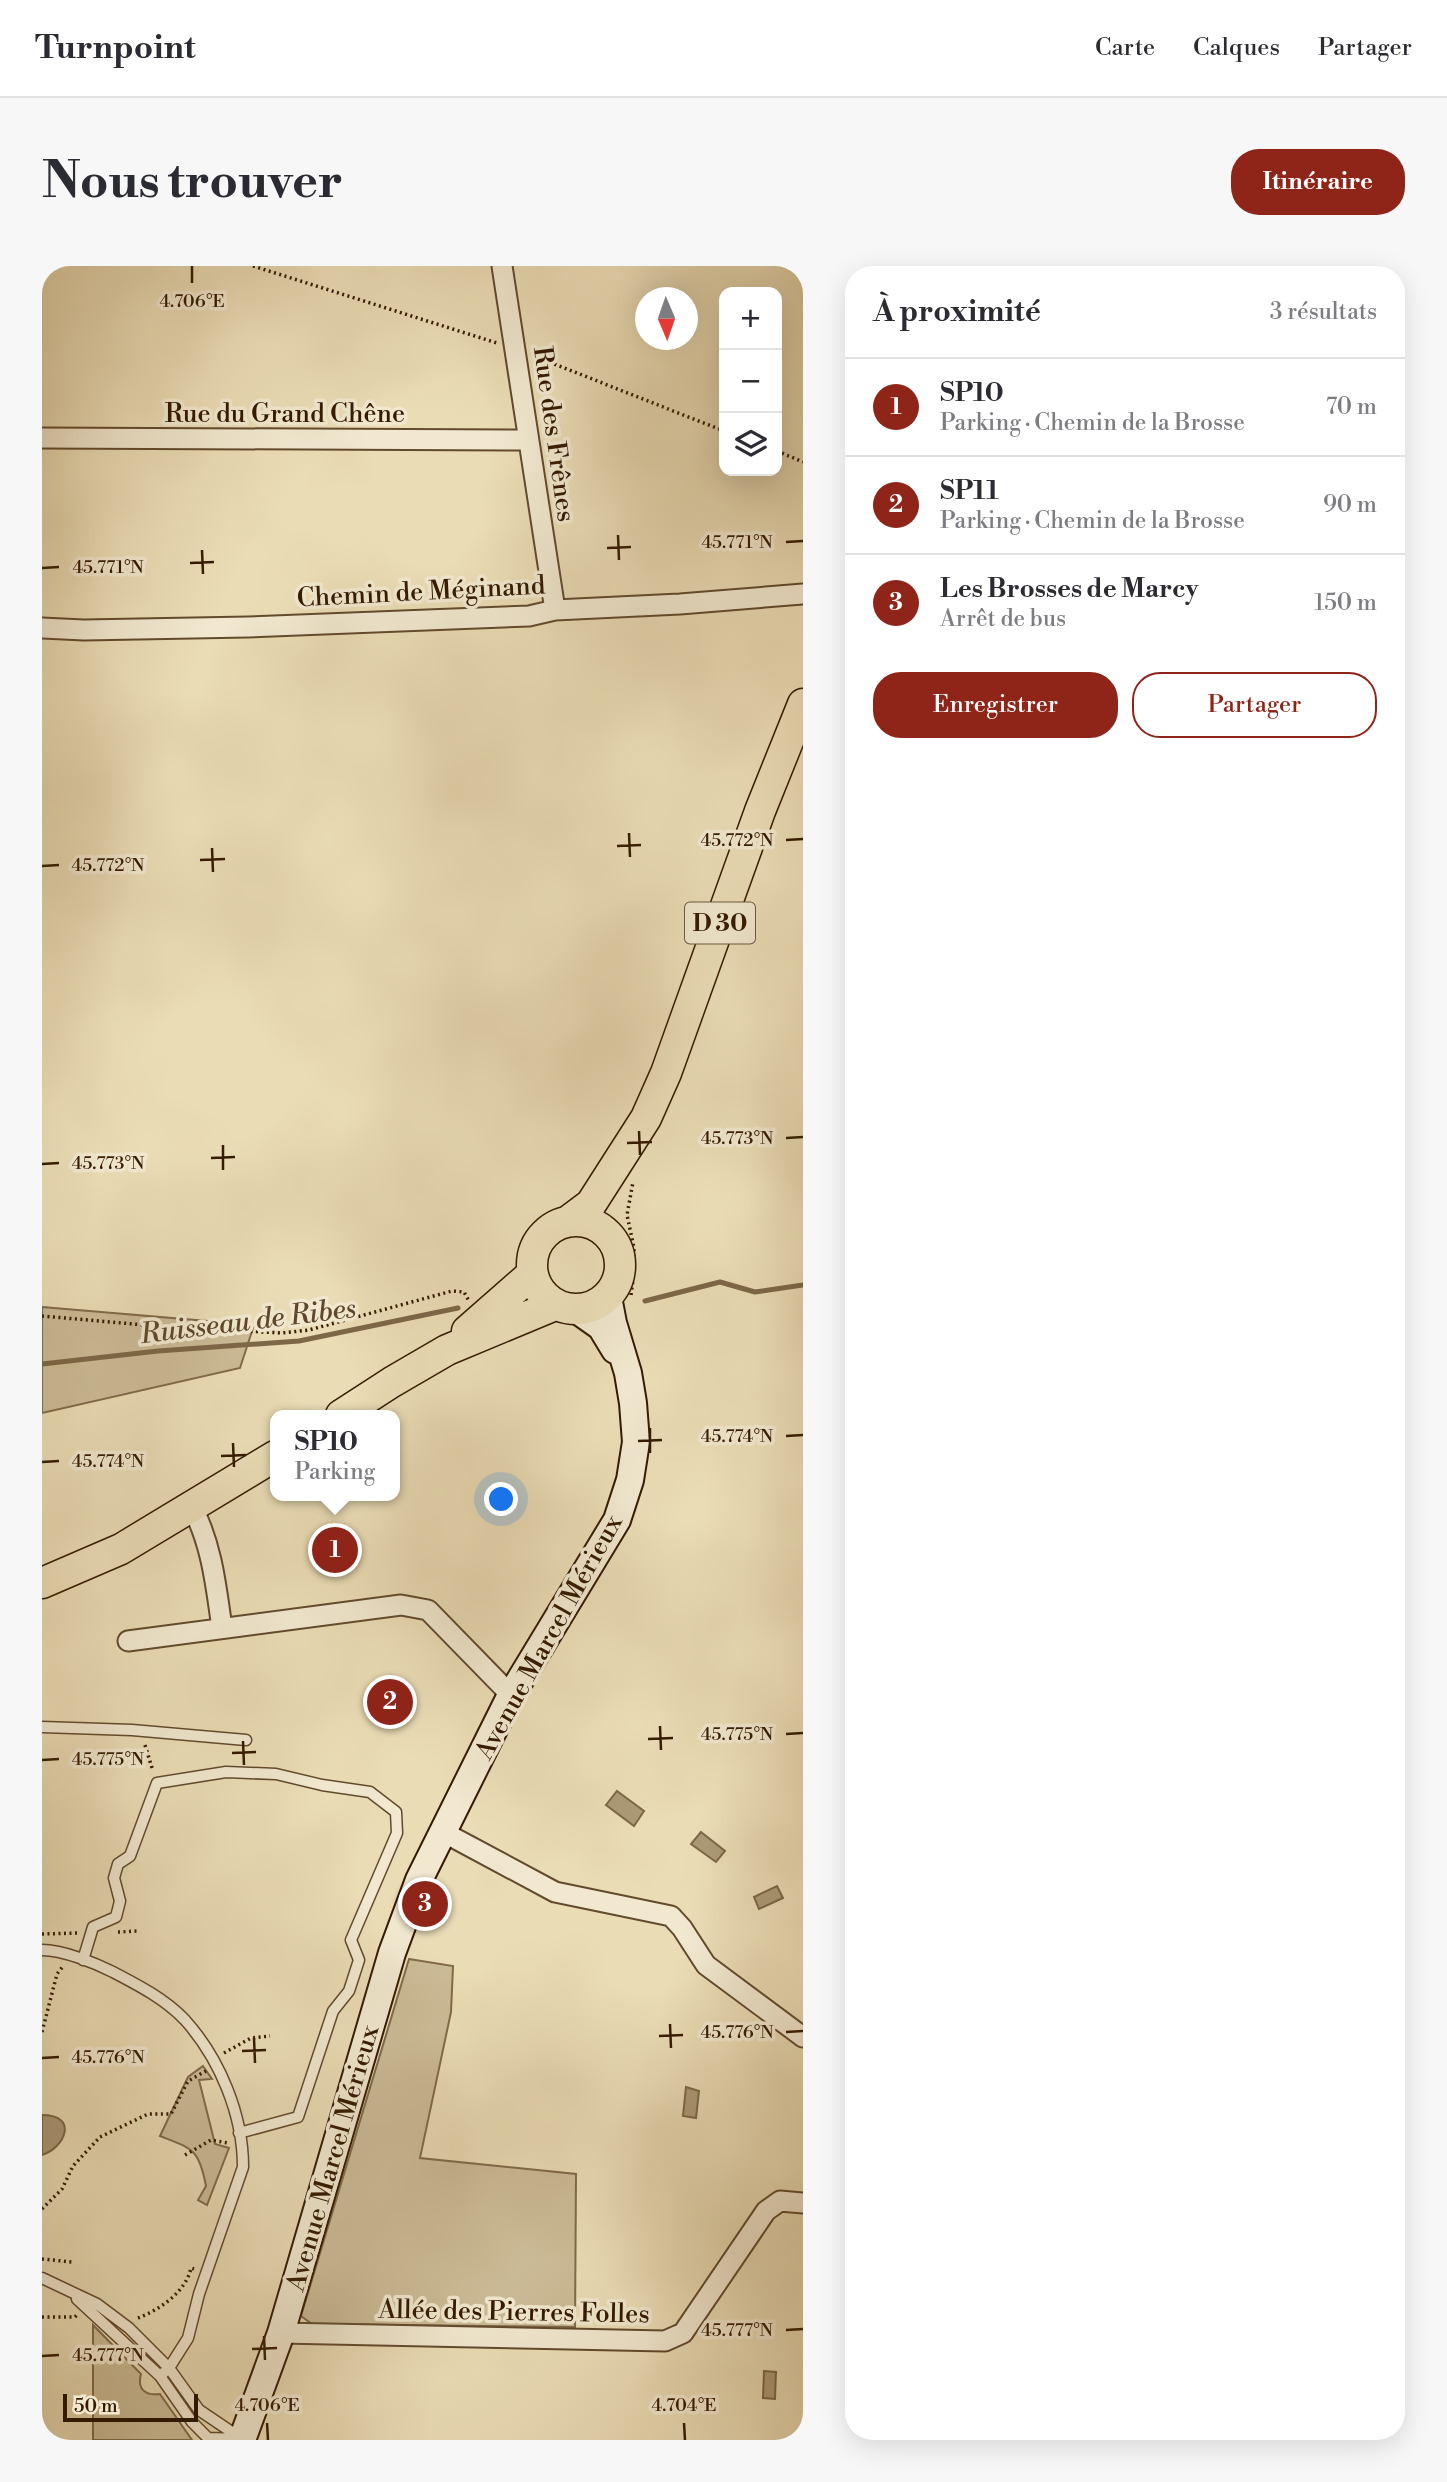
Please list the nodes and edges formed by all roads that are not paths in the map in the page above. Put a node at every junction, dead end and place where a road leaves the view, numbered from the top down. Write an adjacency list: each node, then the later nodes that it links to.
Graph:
1 (502, 266): 3 (street, Rue des Frênes)
2 (42, 438): 3 (street, Rue du Grand Chêne)
3 (528, 440): 5 (street, Rue des Frênes)
4 (803, 594): 5 (street, Chemin de Méginand)
5 (555, 610): 6 (street, Chemin de Méginand)
6 (42, 628)
7 (803, 704): 8 (main road, D 30)
8 (632, 1140): 9 (main road, D 30); 10 (main road, D 30)
9 (568, 1222): 10 (main road); 11 (main road)
10 (610, 1236): 12 (main road)
11 (532, 1274): 13 (main road); 14 (main road)
12 (619, 1296): 13 (main road); 15 (main road, Avenue Marcel Mérieux)
13 (566, 1308): 14 (main road); 15 (main road, Avenue Marcel Mérieux)
14 (447, 1350): 16 (main road)
15 (628, 1373): 22 (main road, Avenue Marcel Mérieux)
16 (349, 1410)
17 (270, 1459): 18 (main road)
18 (192, 1507): 19 (main road); 20 (street)
19 (42, 1583)
20 (222, 1628): 21 (street); 22 (street)
21 (128, 1641)
22 (511, 1695): 25 (main road, Avenue Marcel Mérieux)
23 (42, 1727): 24 (lane)
24 (246, 1740)
25 (443, 1832): 28 (street); 33 (main road, Avenue Marcel Mérieux)
26 (42, 1950): 27 (lane)
27 (83, 1960): 29 (lane); 29 (lane)
28 (803, 2037)
29 (239, 2133): 34 (lane)
30 (803, 2203): 33 (street, Allée des Pierres Folles)
31 (42, 2278): 32 (lane)
32 (66, 2289): 34 (lane); 35 (lane)
33 (281, 2333): 36 (main road, Avenue Marcel Mérieux)
34 (169, 2368): 35 (lane); 36 (lane)
35 (160, 2376): 36 (lane)
36 (249, 2438)

